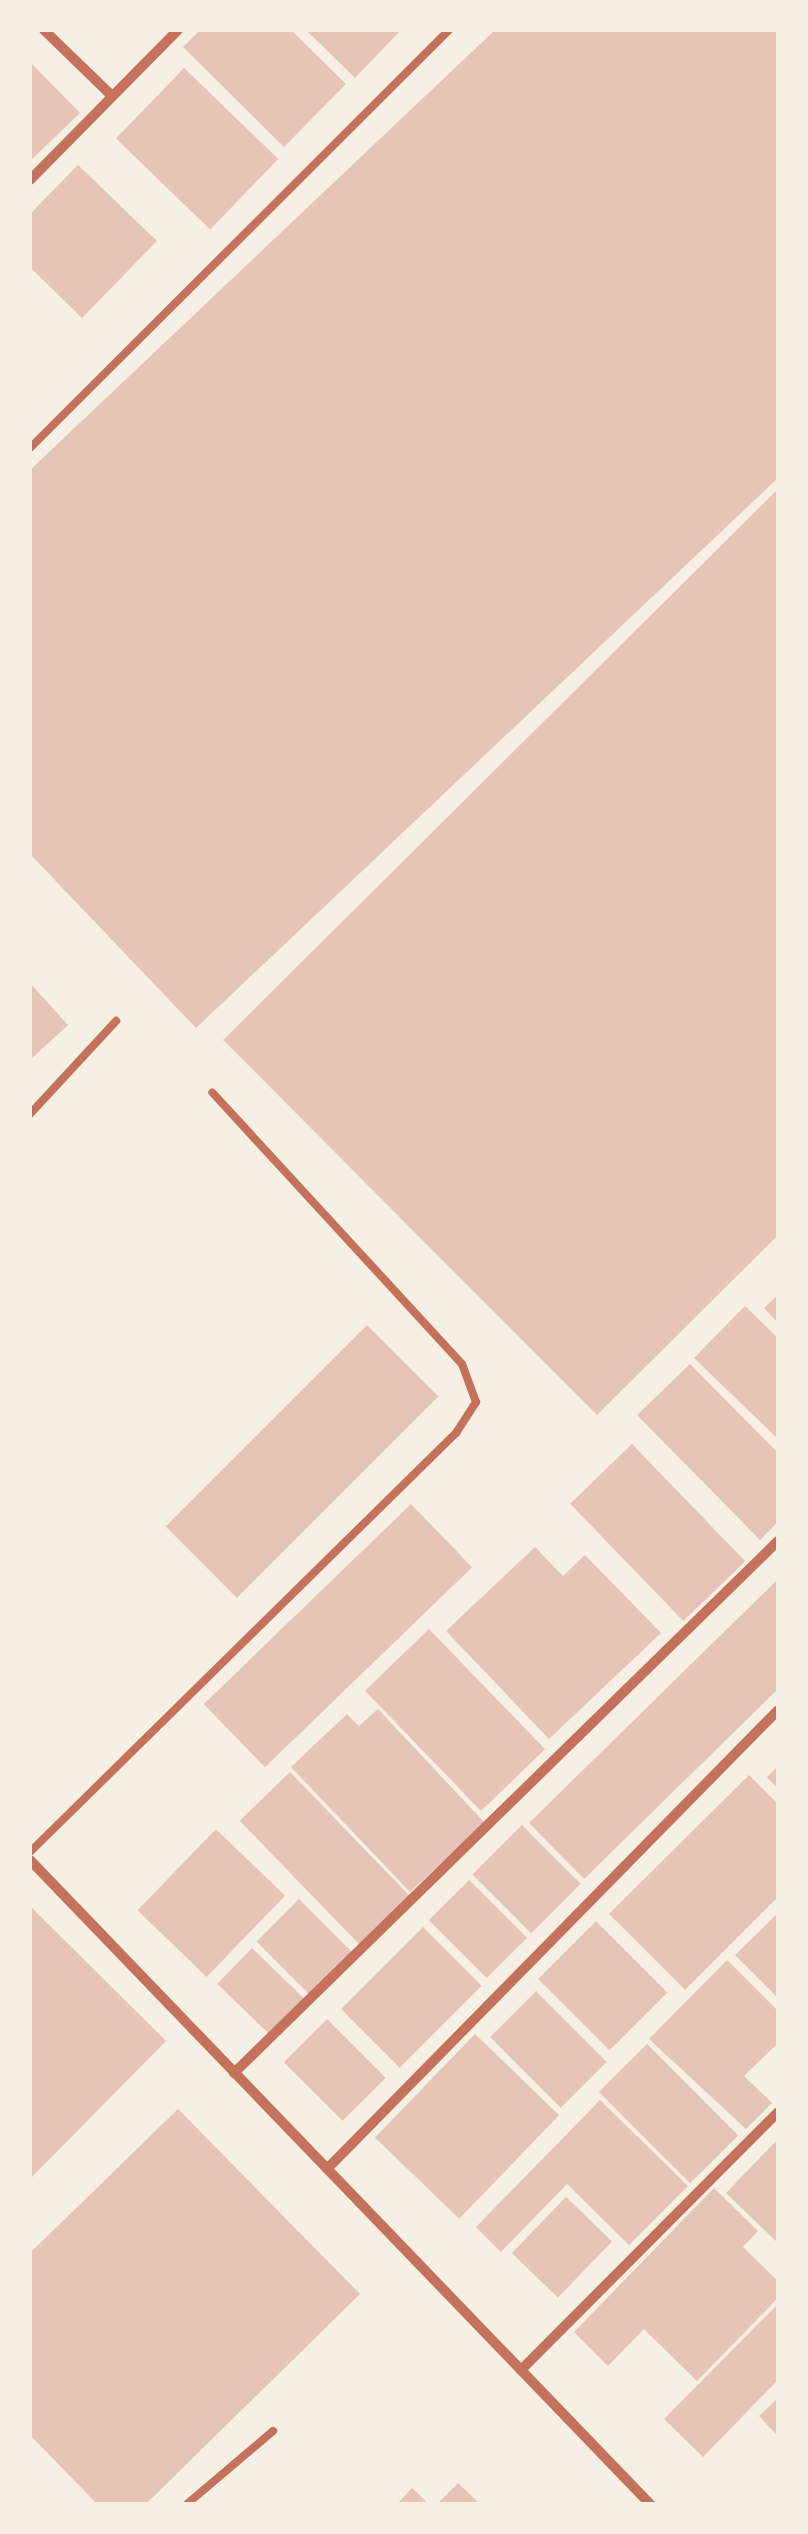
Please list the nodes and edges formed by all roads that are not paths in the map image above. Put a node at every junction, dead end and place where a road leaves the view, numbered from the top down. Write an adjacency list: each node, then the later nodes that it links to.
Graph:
1 (44, 30): 4 (street)
2 (178, 30): 4 (street)
3 (449, 30): 6 (lane)
4 (112, 96): 5 (street)
5 (30, 180)
6 (30, 448)
7 (116, 1020): 9 (lane)
8 (212, 1092): 12 (lane)
9 (30, 1114)
10 (778, 1541): 14 (street)
11 (778, 1710): 16 (street)
12 (30, 1852)
13 (30, 1860): 14 (street)
14 (234, 2073): 16 (street)
15 (778, 2112): 17 (street)
16 (327, 2169): 17 (street)
17 (520, 2370): 20 (street)
18 (273, 2431): 19 (lane)
19 (186, 2504)
20 (650, 2504)

